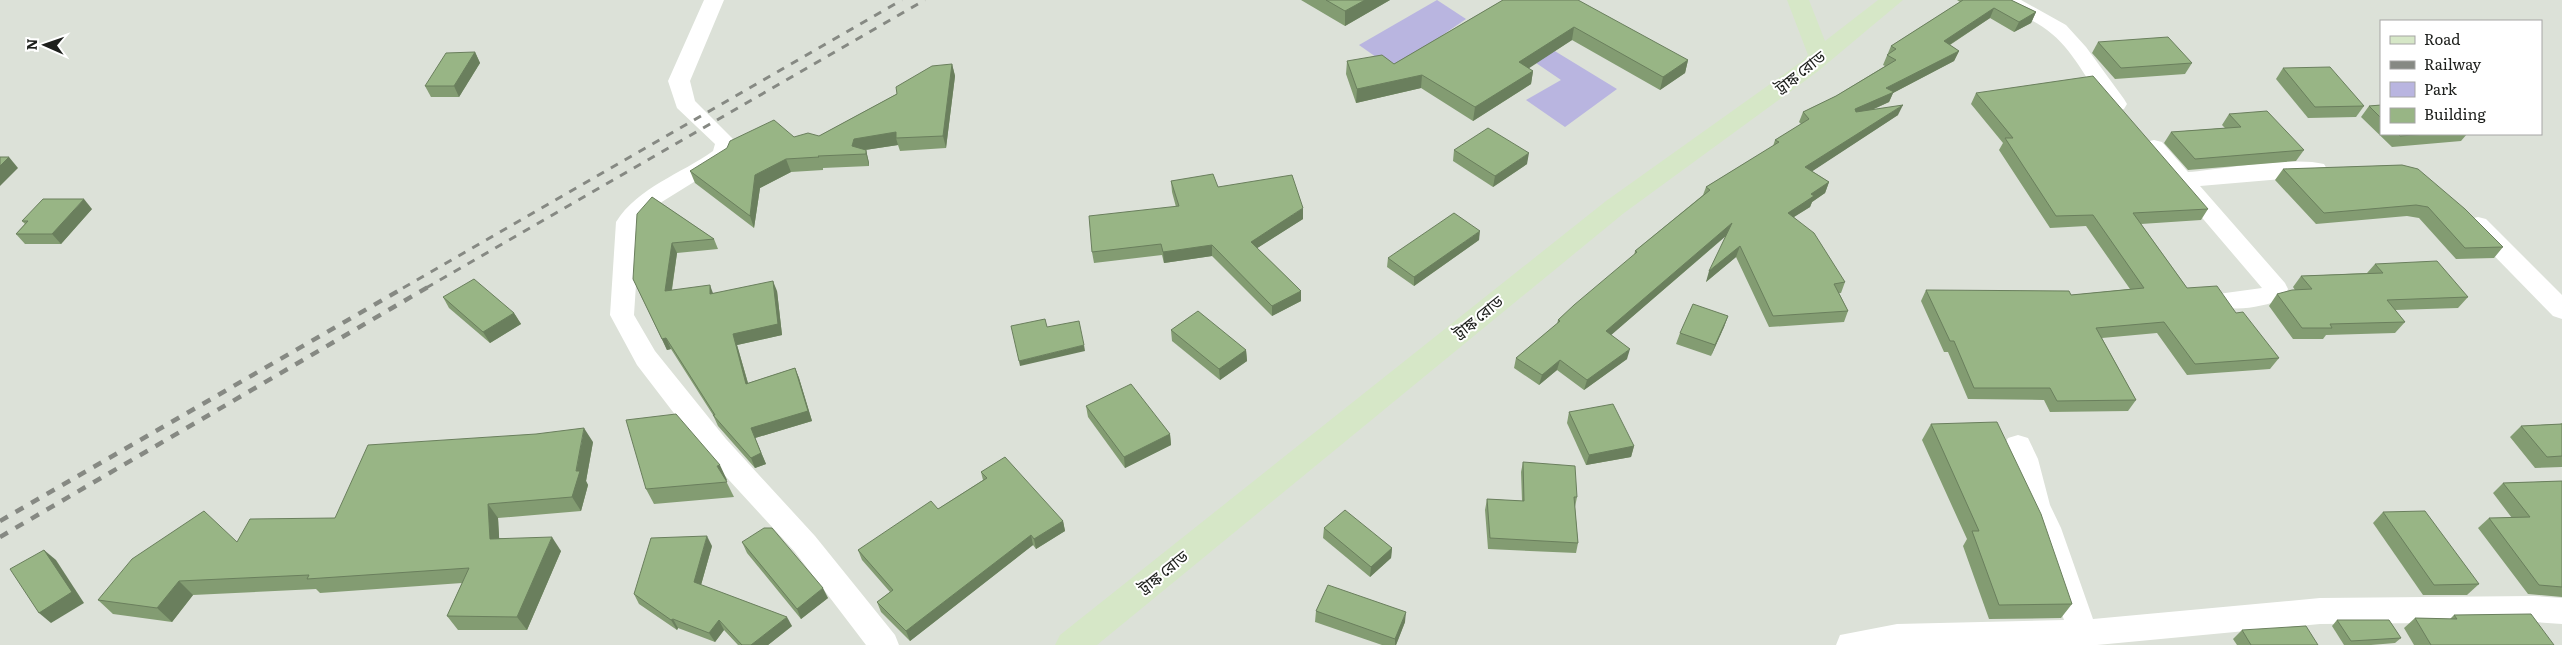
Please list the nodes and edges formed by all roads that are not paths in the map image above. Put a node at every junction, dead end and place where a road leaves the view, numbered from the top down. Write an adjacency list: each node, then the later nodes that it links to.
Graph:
1 (714, 0): 14 (street)
2 (1798, 0): 5 (main road)
3 (1892, 0): 5 (main road, ট্রাঙ্ক রোড)
4 (2005, 0): 7 (street)
5 (1820, 56): 15 (main road, ট্রাঙ্ক রোড)
6 (2339, 168): 7 (street)
7 (2183, 180): 9 (street)
8 (2464, 211): 10 (street)
9 (2227, 300)
10 (2562, 310)
11 (2018, 446): 13 (street)
12 (2562, 611): 13 (street)
13 (2083, 633): 16 (street)
14 (884, 645)
15 (1072, 645)
16 (1852, 645)

